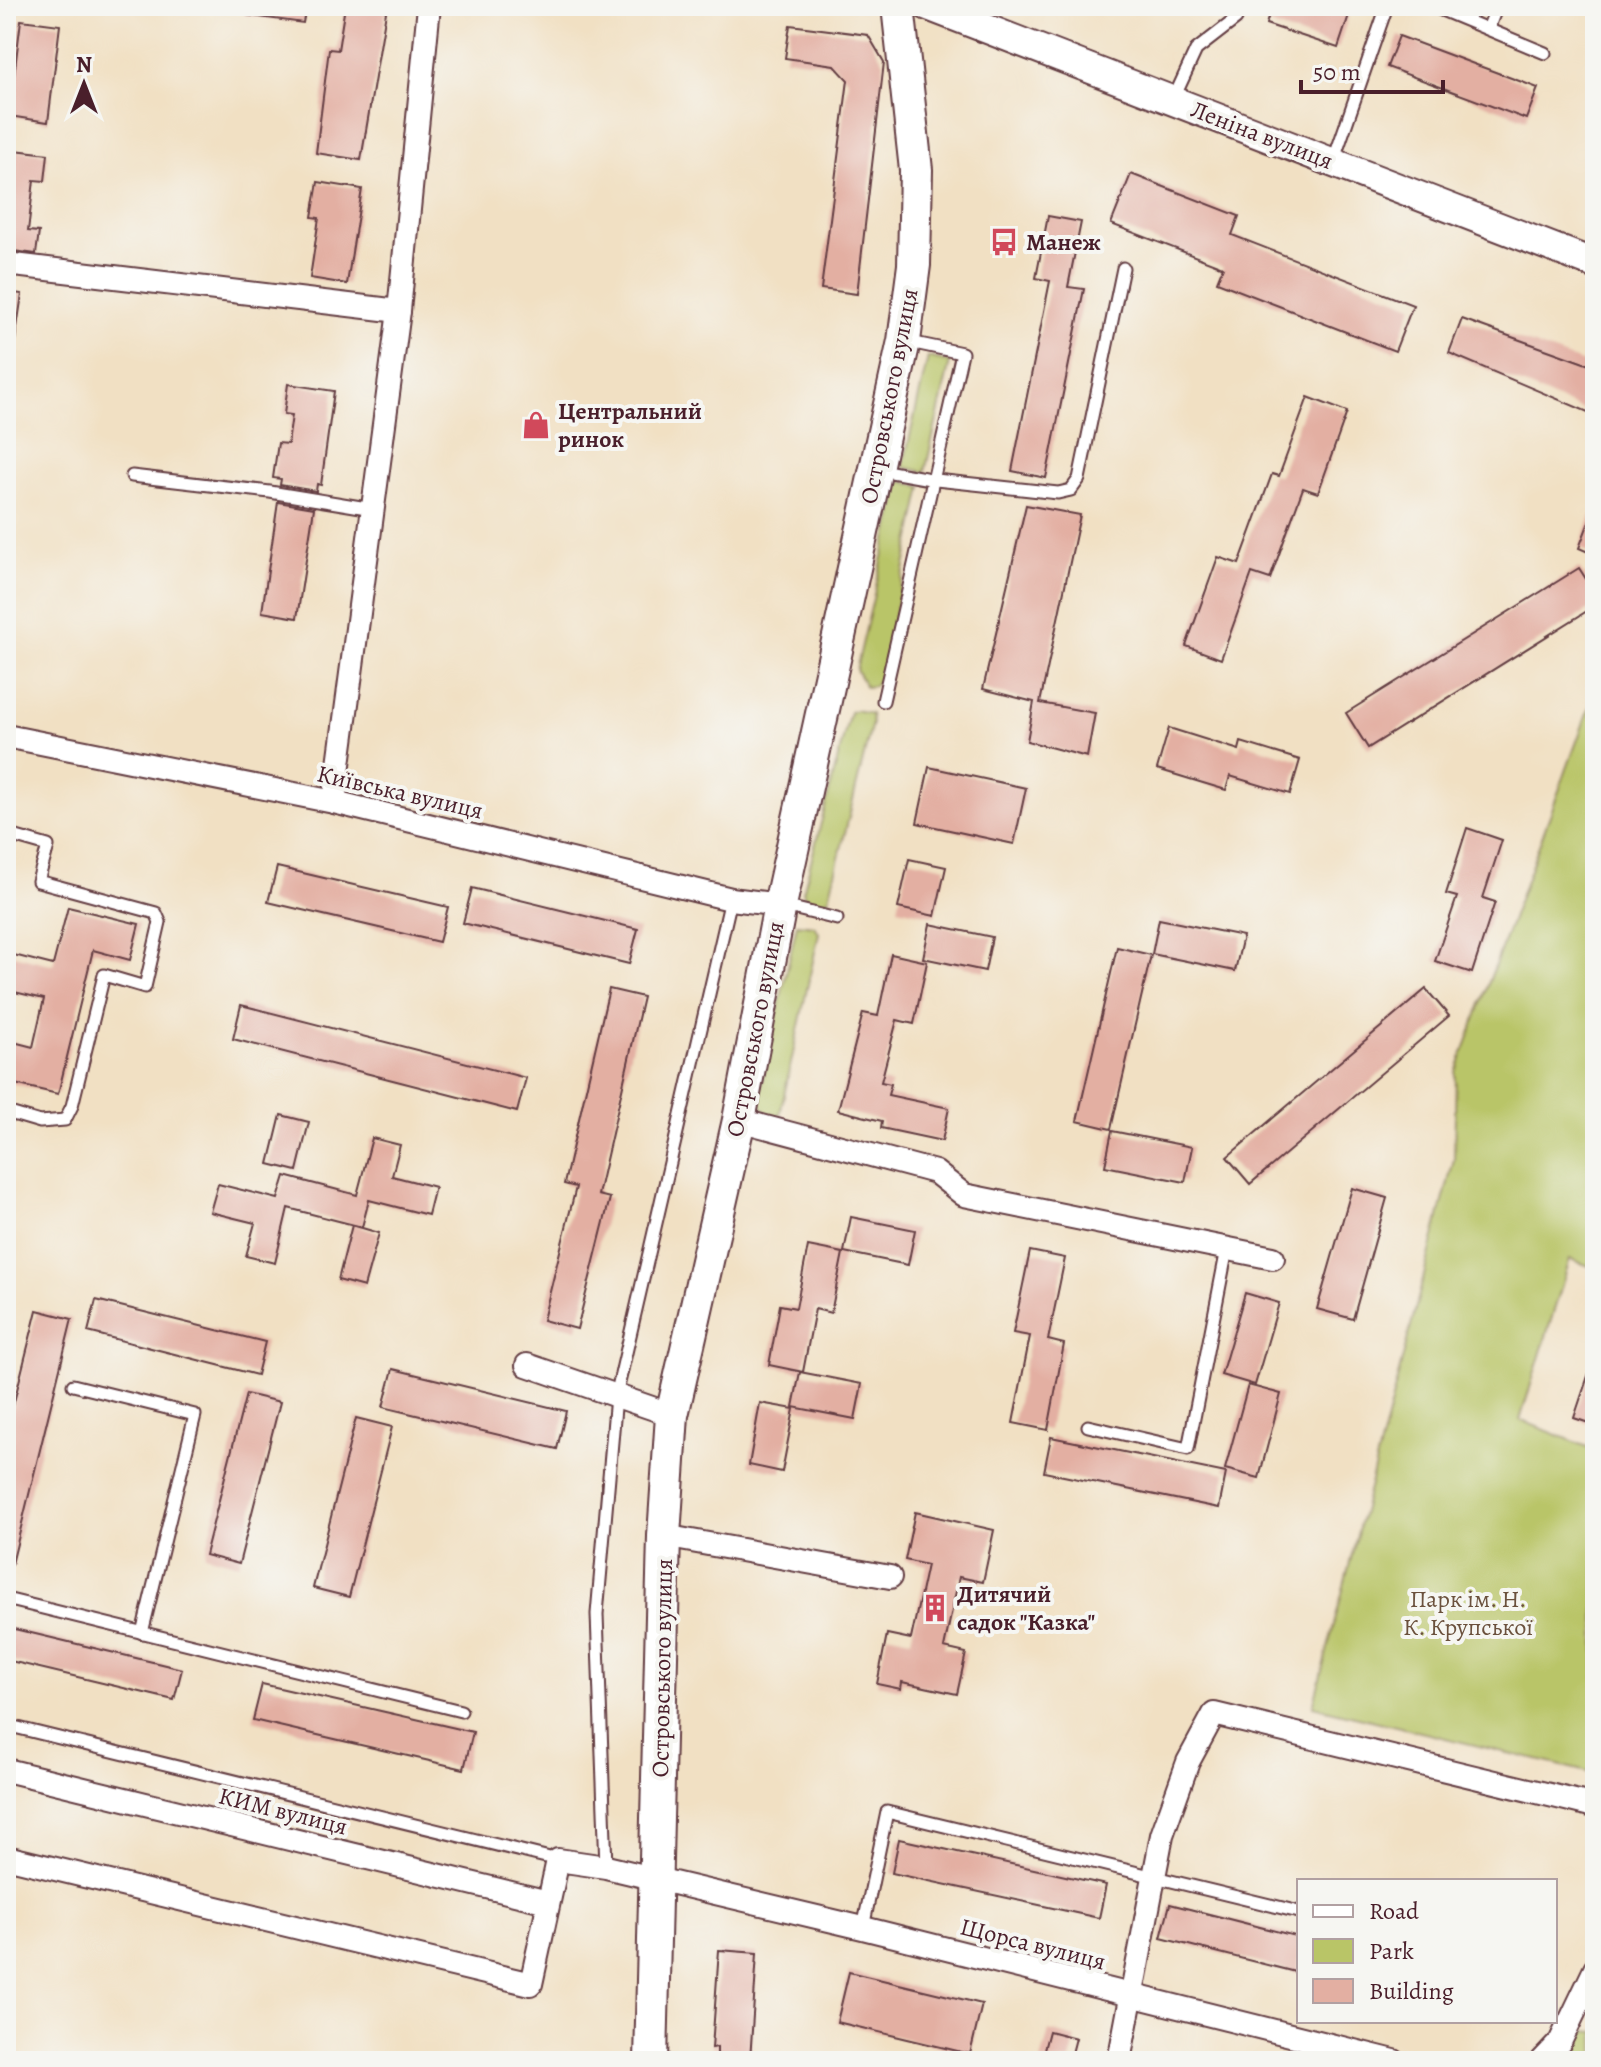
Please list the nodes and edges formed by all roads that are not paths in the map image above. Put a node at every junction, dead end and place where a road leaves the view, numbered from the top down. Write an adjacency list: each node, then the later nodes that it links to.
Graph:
1 (429, 6): 15 (street)
2 (898, 6): 16 (main road, Островського вулиця)
3 (928, 6): 10 (street, Леніна вулиця)
4 (1240, 6): 10 (lane)
5 (1387, 6): 11 (lane)
6 (1432, 6): 8 (lane)
7 (1497, 6): 8 (lane)
8 (1488, 29): 9 (lane)
9 (1545, 53)
10 (1173, 101): 11 (street, Леніна вулиця)
11 (1332, 162): 13 (street, Леніна вулиця)
12 (6, 264): 15 (street)
13 (1595, 264)
14 (1123, 268): 19 (lane)
15 (399, 311): 20 (street)
16 (904, 341): 17 (main road, Островського вулиця); 19 (lane)
17 (876, 469): 19 (lane); 26 (main road, Островського вулиця)
18 (132, 476): 20 (lane)
19 (936, 480): 21 (lane)
20 (373, 509): 23 (street)
21 (883, 701)
22 (6, 736): 23 (street, Київська вулиця)
23 (334, 802): 25 (street, Київська вулиця)
24 (6, 834): 28 (lane)
25 (731, 899): 26 (street, Київська вулиця); 34 (lane)
26 (780, 905): 27 (lane); 29 (main road, Островського вулиця)
27 (837, 919)
28 (6, 1112)
29 (739, 1120): 30 (street); 35 (main road, Островського вулиця)
30 (1227, 1249): 31 (street); 36 (lane)
31 (1273, 1258)
32 (527, 1365): 34 (street)
33 (73, 1385): 40 (lane)
34 (616, 1396): 35 (street); 47 (lane)
35 (672, 1415): 37 (main road, Островського вулиця)
36 (1088, 1426)
37 (664, 1536): 38 (street); 49 (main road, Островського вулиця)
38 (890, 1577)
39 (6, 1599): 40 (lane)
40 (142, 1633): 41 (lane)
41 (461, 1711)
42 (6, 1725): 46 (lane)
43 (6, 1770): 50 (street, КИМ вулиця)
44 (1595, 1806): 48 (street)
45 (6, 1857): 50 (street)
46 (558, 1860): 47 (street, Щорса вулиця); 50 (street)
47 (606, 1867): 49 (street, Щорса вулиця)
48 (1155, 1876): 51 (lane); 52 (lane); 54 (street)
49 (658, 1881): 52 (street, Щорса вулиця); 55 (main road, Островського вулиця)
50 (548, 1902)
51 (1297, 1912)
52 (863, 1928): 54 (street, Щорса вулиця)
53 (1595, 1969): 58 (street)
54 (1131, 1995): 56 (street); 57 (street, Щорса вулиця)
55 (651, 2061)
56 (1119, 2061)
57 (1394, 2061)
58 (1542, 2061)

